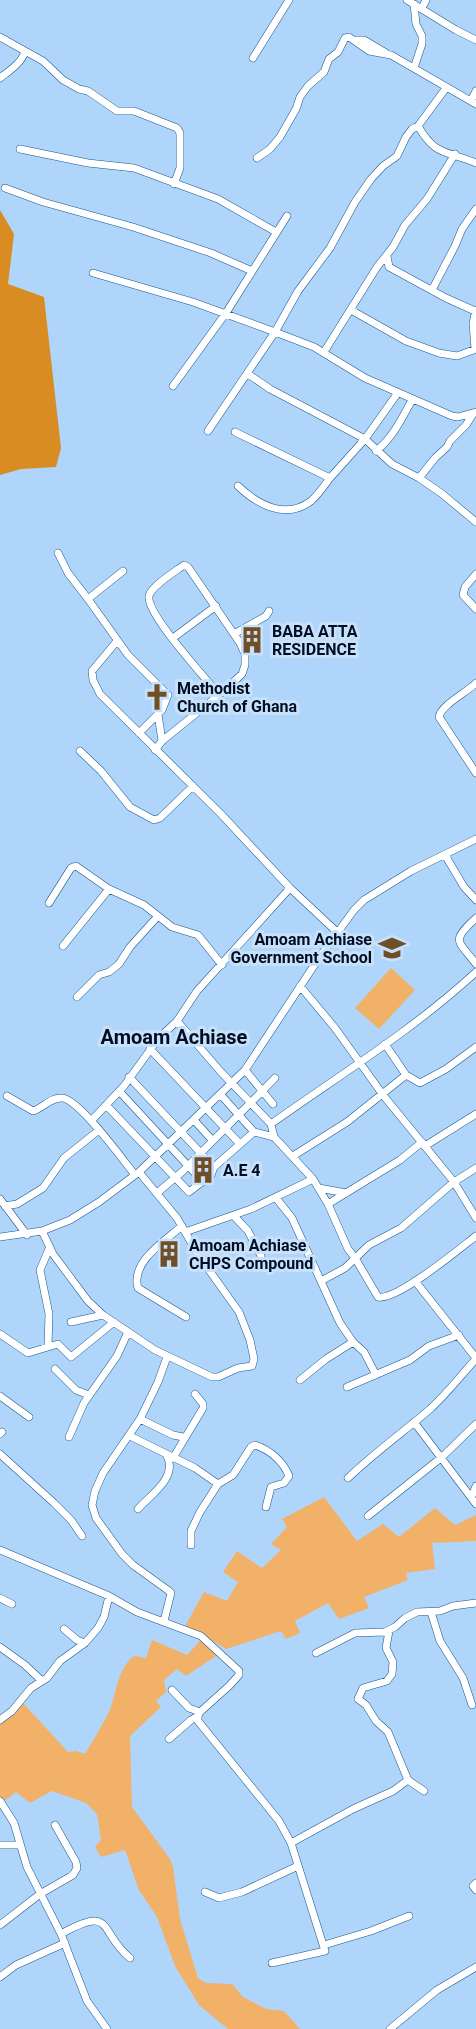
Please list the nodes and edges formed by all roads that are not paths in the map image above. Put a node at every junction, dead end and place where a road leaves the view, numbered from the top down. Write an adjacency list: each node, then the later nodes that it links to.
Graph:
1 (289, 0): 8 (street)
2 (426, 0): 4 (street)
3 (411, 2): 4 (street); 9 (street)
4 (422, 8): 6 (street)
5 (0, 37): 7 (street)
6 (476, 40)
7 (25, 51): 10 (street); 19 (street)
8 (253, 58)
9 (414, 68): 11 (street); 17 (street)
10 (0, 78)
11 (446, 88): 13 (street); 14 (street)
12 (476, 91): 13 (street)
13 (473, 102)
14 (418, 126): 16 (street); 33 (street)
15 (20, 149): 19 (street)
16 (455, 154): 18 (street); 24 (street)
17 (256, 158)
18 (476, 163)
19 (174, 184): 23 (street)
20 (5, 188): 27 (street)
21 (476, 209): 29 (street)
22 (287, 216): 23 (street)
23 (276, 232): 27 (street)
24 (387, 256): 25 (street); 26 (street)
25 (377, 267): 26 (street); 30 (street)
26 (389, 267): 29 (street)
27 (252, 272): 32 (street)
28 (93, 273): 32 (street)
29 (432, 290): 31 (street)
30 (351, 310): 34 (street); 35 (street)
31 (476, 310): 34 (street)
32 (226, 313): 33 (street); 37 (street)
33 (275, 332): 35 (street); 36 (street)
34 (476, 349)
35 (324, 352): 38 (street)
36 (248, 374): 41 (street); 43 (street)
37 (173, 386)
38 (398, 394): 39 (street); 43 (street)
39 (412, 400): 40 (street); 44 (street)
40 (475, 413): 48 (street)
41 (208, 431)
42 (235, 432): 47 (street)
43 (365, 439): 45 (street); 47 (street)
44 (385, 444): 45 (street); 46 (street)
45 (376, 451): 46 (street)
46 (385, 459): 48 (street)
47 (330, 478): 49 (street)
48 (419, 478): 50 (street)
49 (238, 486)
50 (476, 522)
51 (58, 553): 54 (street)
52 (123, 571): 54 (street)
53 (476, 574): 56 (street)
54 (88, 599): 60 (street)
55 (216, 606): 58 (street); 59 (street); 59 (street)
56 (476, 609)
57 (269, 611): 58 (street)
58 (234, 634): 62 (street)
59 (173, 638): 62 (street)
60 (117, 641): 63 (street); 64 (street)
61 (476, 683): 68 (street)
62 (219, 695): 65 (street)
63 (158, 714): 64 (street); 65 (street)
64 (139, 733): 66 (street)
65 (162, 741): 66 (street)
66 (155, 750): 69 (street)
67 (80, 751): 69 (street)
68 (476, 773)
69 (193, 786): 72 (street)
70 (476, 839): 71 (street)
71 (445, 855): 74 (street); 78 (street)
72 (290, 888): 78 (street); 81 (street)
73 (109, 889): 75 (street); 76 (street); 79 (street)
74 (476, 900)
75 (49, 903)
76 (158, 916): 81 (street); 84 (street)
77 (476, 918): 80 (street)
78 (337, 932): 83 (street)
79 (63, 946)
80 (476, 964)
81 (222, 965): 85 (street)
82 (476, 972): 86 (street)
83 (300, 986): 89 (street); 90 (street)
84 (77, 997)
85 (177, 1021): 88 (street); 94 (street)
86 (385, 1044): 89 (street); 91 (street)
87 (476, 1047): 91 (street)
88 (150, 1048): 92 (street); 103 (street)
89 (360, 1062): 98 (street); 108 (street)
90 (245, 1070): 94 (street); 95 (street)
91 (406, 1075): 98 (street)
92 (129, 1077): 96 (street); 112 (street)
93 (275, 1078): 95 (street)
94 (231, 1083): 97 (street); 100 (street)
95 (262, 1090): 100 (street); 101 (street)
96 (119, 1091): 102 (street); 117 (street)
97 (220, 1094): 103 (street); 104 (street)
98 (383, 1095): 116 (street); 120 (street)
99 (7, 1096): 106 (street)
100 (249, 1103): 104 (street); 108 (street)
101 (273, 1104)
102 (106, 1105): 106 (street); 119 (street)
103 (206, 1108): 107 (street); 109 (street)
104 (238, 1114): 109 (street); 111 (street)
105 (476, 1114): 116 (street)
106 (92, 1120): 110 (street)
107 (194, 1120): 112 (street); 114 (street)
108 (271, 1124): 113 (street)
109 (224, 1128): 114 (street); 115 (street)
110 (99, 1130): 124 (street); 133 (street)
111 (254, 1132): 113 (street); 115 (street)
112 (181, 1133): 117 (street); 118 (street)
113 (274, 1137): 120 (street)
114 (212, 1140): 118 (street)
115 (240, 1144): 122 (street)
116 (424, 1144): 128 (street); 131 (street)
117 (168, 1145): 119 (street); 121 (street)
118 (200, 1153): 121 (street); 122 (street)
119 (156, 1156): 124 (street); 125 (street)
120 (293, 1156): 126 (street)
121 (188, 1165): 125 (street); 127 (street)
122 (214, 1167): 127 (street)
123 (476, 1168): 128 (street)
124 (137, 1174): 130 (street); 138 (street)
125 (176, 1178): 127 (street); 130 (street)
126 (313, 1179): 129 (street); 132 (street)
127 (203, 1182)
128 (454, 1182): 136 (street); 144 (street)
129 (319, 1188): 131 (street); 134 (street)
130 (157, 1193): 137 (street)
131 (348, 1193): 134 (street)
132 (276, 1198): 135 (street); 145 (street)
133 (3, 1202): 139 (street)
134 (328, 1204): 144 (street)
135 (234, 1216): 137 (street); 143 (street)
136 (476, 1218)
137 (183, 1229): 148 (street); 158 (street)
138 (42, 1231): 139 (street); 142 (street)
139 (27, 1235): 141 (street)
140 (476, 1236): 146 (street)
141 (0, 1237)
142 (49, 1249): 147 (street); 156 (street)
143 (261, 1257)
144 (355, 1258): 145 (street); 146 (street)
145 (321, 1281): 155 (street)
146 (415, 1281): 153 (street)
147 (103, 1315): 149 (street); 150 (street)
148 (186, 1317)
149 (71, 1322)
150 (114, 1322): 151 (street); 156 (street)
151 (128, 1332): 158 (street); 165 (street)
152 (0, 1334): 156 (street)
153 (459, 1335): 157 (street); 161 (street)
154 (476, 1340): 157 (street)
155 (353, 1342): 161 (street); 162 (street)
156 (48, 1346)
157 (467, 1346): 159 (street)
158 (167, 1357): 168 (street)
159 (476, 1358): 169 (street)
160 (55, 1369): 165 (street)
161 (376, 1375): 163 (street)
162 (300, 1380)
163 (347, 1387)
164 (195, 1394): 173 (street)
165 (89, 1395): 172 (street)
166 (0, 1396): 167 (street)
167 (29, 1417)
168 (140, 1419): 171 (street); 173 (street)
169 (414, 1422): 176 (street); 177 (street)
170 (476, 1424): 176 (street)
171 (130, 1436): 175 (street); 193 (street)
172 (69, 1437)
173 (183, 1437): 175 (street)
174 (0, 1454): 185 (street)
175 (170, 1457): 178 (street); 183 (street)
176 (442, 1457): 180 (street); 184 (street)
177 (348, 1478)
178 (218, 1484): 182 (street); 186 (street)
179 (476, 1486): 180 (street)
180 (472, 1496): 181 (street)
181 (476, 1504)
182 (266, 1507)
183 (138, 1509)
184 (368, 1516)
185 (82, 1536)
186 (191, 1545)
187 (0, 1550): 188 (street)
188 (109, 1596): 193 (street); 196 (street)
189 (0, 1598): 191 (street)
190 (476, 1603): 192 (street)
191 (12, 1604)
192 (431, 1612): 195 (street); 201 (street)
193 (164, 1621): 202 (street)
194 (64, 1629): 196 (street)
195 (388, 1631): 198 (street); 205 (street)
196 (85, 1643): 199 (street)
197 (0, 1647): 199 (street)
198 (316, 1653)
199 (42, 1681): 203 (street)
200 (172, 1690): 202 (street)
201 (472, 1705)
202 (199, 1714): 204 (street); 209 (street)
203 (0, 1720)
204 (169, 1739)
205 (408, 1780): 206 (street); 209 (street)
206 (424, 1791)
207 (0, 1801): 211 (street)
208 (55, 1825): 216 (street)
209 (291, 1843): 212 (street)
210 (0, 1845): 211 (street)
211 (19, 1845): 216 (street)
212 (298, 1866): 215 (street); 221 (street)
213 (476, 1883): 214 (street)
214 (476, 1890)
215 (205, 1892)
216 (40, 1894): 218 (street); 219 (street)
217 (409, 1916): 221 (street)
218 (0, 1925)
219 (61, 1934): 220 (street); 222 (street)
220 (65, 1943): 225 (street); 226 (street)
221 (324, 1945): 223 (street)
222 (130, 1958)
223 (272, 1963)
224 (476, 1967): 227 (street)
225 (0, 1977)
226 (107, 2029)
227 (390, 2029)

